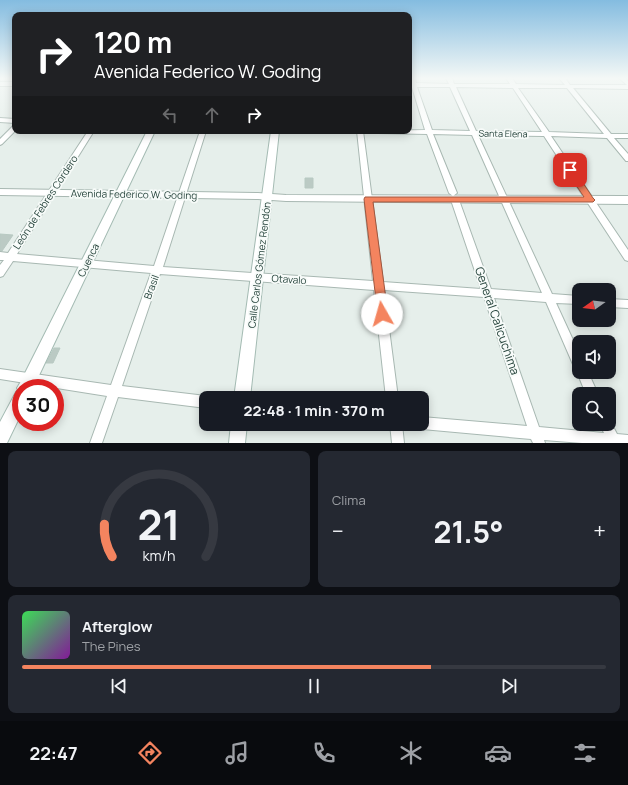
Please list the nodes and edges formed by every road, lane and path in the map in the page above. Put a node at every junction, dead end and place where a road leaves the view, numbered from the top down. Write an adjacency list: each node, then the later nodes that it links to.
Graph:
1 (418, 99): 9 (street, General Calicuchima)
2 (459, 99): 10 (street)
3 (523, 99): 16 (street)
4 (579, 99): 17 (street)
5 (0, 120): 6 (street)
6 (12, 121)
7 (12, 130): 19 (street)
8 (412, 132): 9 (street, Santa Elena)
9 (429, 132): 10 (street, Santa Elena); 28 (street, General Calicuchima)
10 (476, 133): 16 (street, Santa Elena); 29 (street)
11 (89, 134): 22 (street, León de Febres Cordero)
12 (150, 134): 23 (main road, Cuenca)
13 (202, 134): 24 (street, Brasil)
14 (275, 134): 26 (main road, Calle Carlos Gómez Rendón)
15 (360, 134): 27 (street)
16 (547, 135): 17 (street, Santa Elena); 30 (street)
17 (610, 136): 18 (street, Santa Elena); 20 (street)
18 (628, 136)
19 (0, 143)
20 (628, 159)
21 (0, 192): 22 (street, Avenida Federico W. Goding)
22 (52, 193): 23 (street, Avenida Federico W. Goding); 33 (street, León de Febres Cordero)
23 (120, 193): 24 (street, Avenida Federico W. Goding); 35 (main road, Cuenca)
24 (182, 194): 26 (street, Avenida Federico W. Goding); 36 (street, Brasil)
25 (628, 194): 30 (street, Avenida Federico W. Goding)
26 (268, 196): 27 (street, Avenida Federico W. Goding); 38 (main road, Calle Carlos Gómez Rendón)
27 (368, 196): 28 (street, Avenida Federico W. Goding); 39 (street)
28 (454, 196): 29 (street, Avenida Federico W. Goding); 40 (street, General Calicuchima)
29 (502, 196): 30 (street, Avenida Federico W. Goding); 41 (street)
30 (588, 197): 31 (street, Avenida Federico W. Goding); 34 (street)
31 (628, 200)
32 (0, 256): 33 (street, Otavalo)
33 (10, 257): 35 (street, Otavalo); 37 (street, León de Febres Cordero)
34 (628, 257)
35 (86, 263): 36 (street, Otavalo); 48 (main road, Cuenca)
36 (157, 270): 38 (street, Otavalo); 50 (street, Brasil)
37 (0, 273)
38 (258, 276): 39 (street, Otavalo); 51 (main road, Calle Carlos Gómez Rendón)
39 (379, 286): 40 (street, Otavalo); 52 (street)
40 (488, 294): 41 (street, Otavalo); 59 (street, General Calicuchima)
41 (548, 298): 42 (street, Otavalo); 45 (street)
42 (572, 300)
43 (616, 303): 44 (street)
44 (628, 304)
45 (572, 350)
46 (0, 374): 47 (street)
47 (14, 379)
48 (30, 379)
49 (64, 387): 50 (street)
50 (114, 391): 53 (street); 63 (street, Brasil)
51 (243, 391)
52 (391, 391)
53 (199, 401)
54 (12, 415): 60 (main road)
55 (429, 424): 59 (street)
56 (238, 431): 64 (main road)
57 (397, 431): 65 (street)
58 (609, 431): 62 (street)
59 (537, 438): 62 (street)
60 (0, 439)
61 (628, 441): 62 (street)
62 (614, 442)
63 (96, 443)
64 (237, 443)
65 (398, 443)

